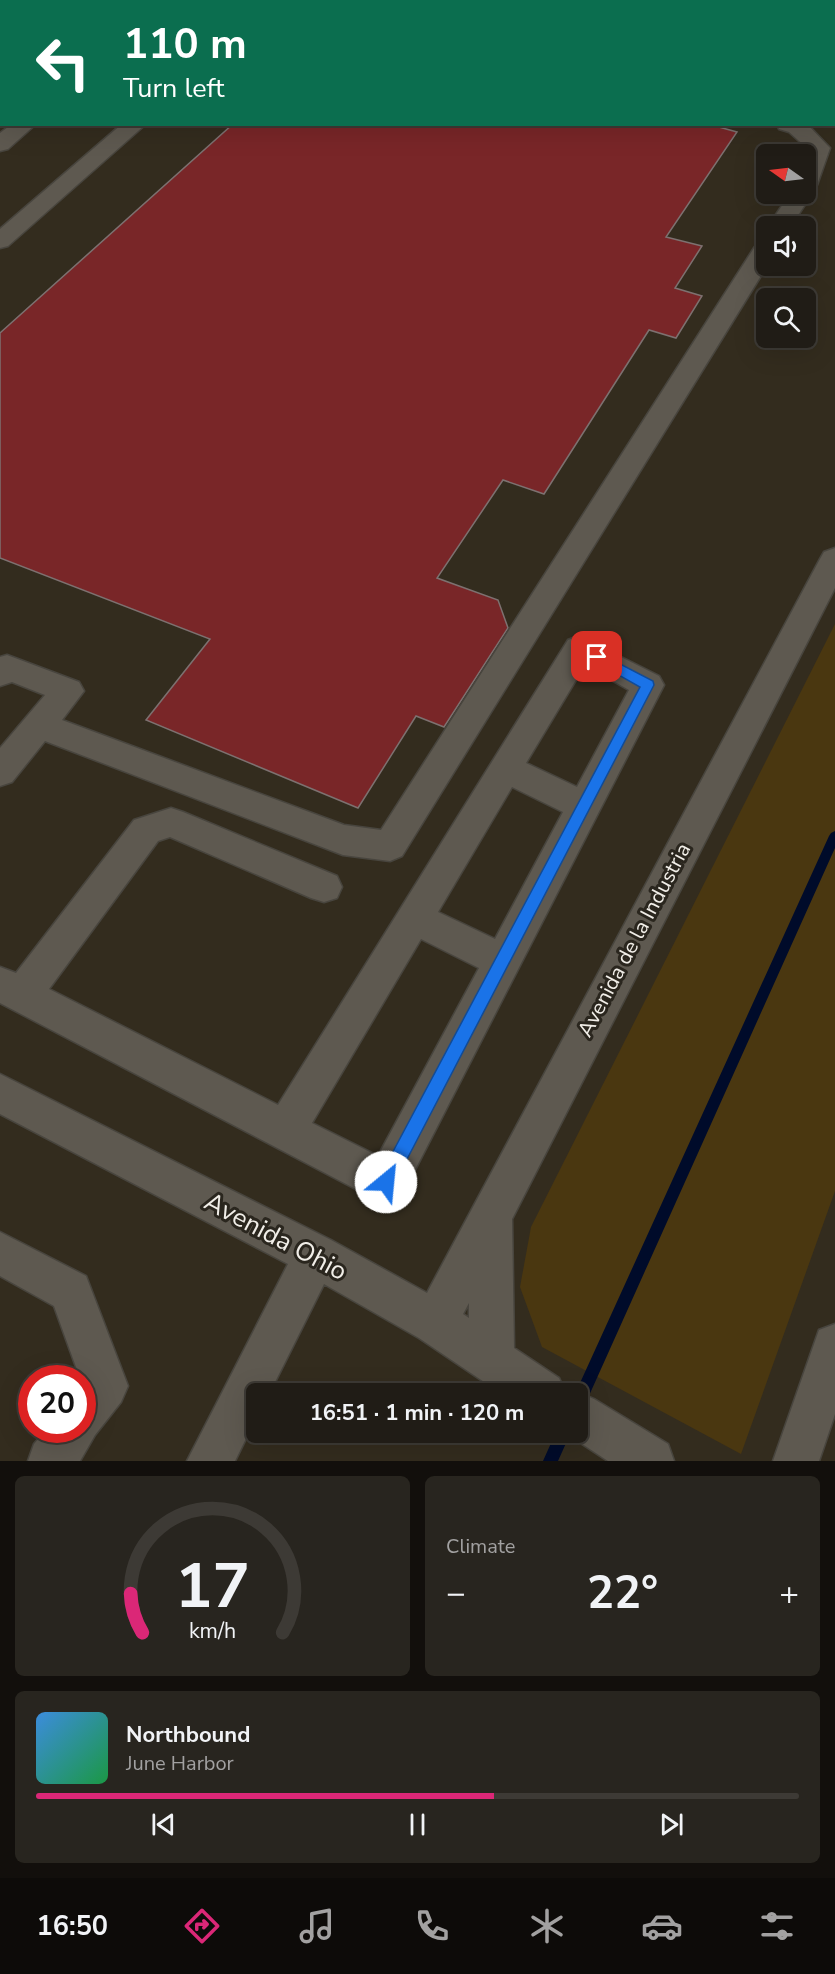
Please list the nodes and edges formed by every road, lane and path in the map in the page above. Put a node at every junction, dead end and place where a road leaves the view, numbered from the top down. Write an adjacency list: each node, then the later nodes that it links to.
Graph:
1 (23, 126): 4 (street)
2 (134, 126): 6 (street)
3 (794, 126): 5 (street)
4 (0, 144)
5 (815, 144)
6 (0, 240)
7 (756, 264): 10 (street)
8 (835, 559): 20 (street, Avenida de la Industria)
9 (0, 674): 10 (street)
10 (39, 725): 12 (street)
11 (506, 769): 13 (street); 13 (street); 15 (street)
12 (0, 772)
13 (584, 806): 16 (street)
14 (324, 887): 17 (street)
15 (414, 918): 16 (street); 19 (street)
16 (503, 961): 19 (street)
17 (11, 989): 19 (street)
18 (0, 1093): 22 (street, Avenida Ohio)
19 (285, 1130)
20 (496, 1202): 23 (street, Avenida de la Industria); 25 (street)
21 (0, 1253): 26 (street)
22 (316, 1255): 23 (street, Avenida Ohio); 30 (street)
23 (435, 1322): 25 (street, Avenida Ohio)
24 (835, 1346): 32 (street)
25 (520, 1379)
26 (96, 1398)
27 (588, 1422): 31 (street)
28 (64, 1443): 29 (street)
29 (51, 1461)
30 (210, 1461)
31 (651, 1461)
32 (796, 1461)

